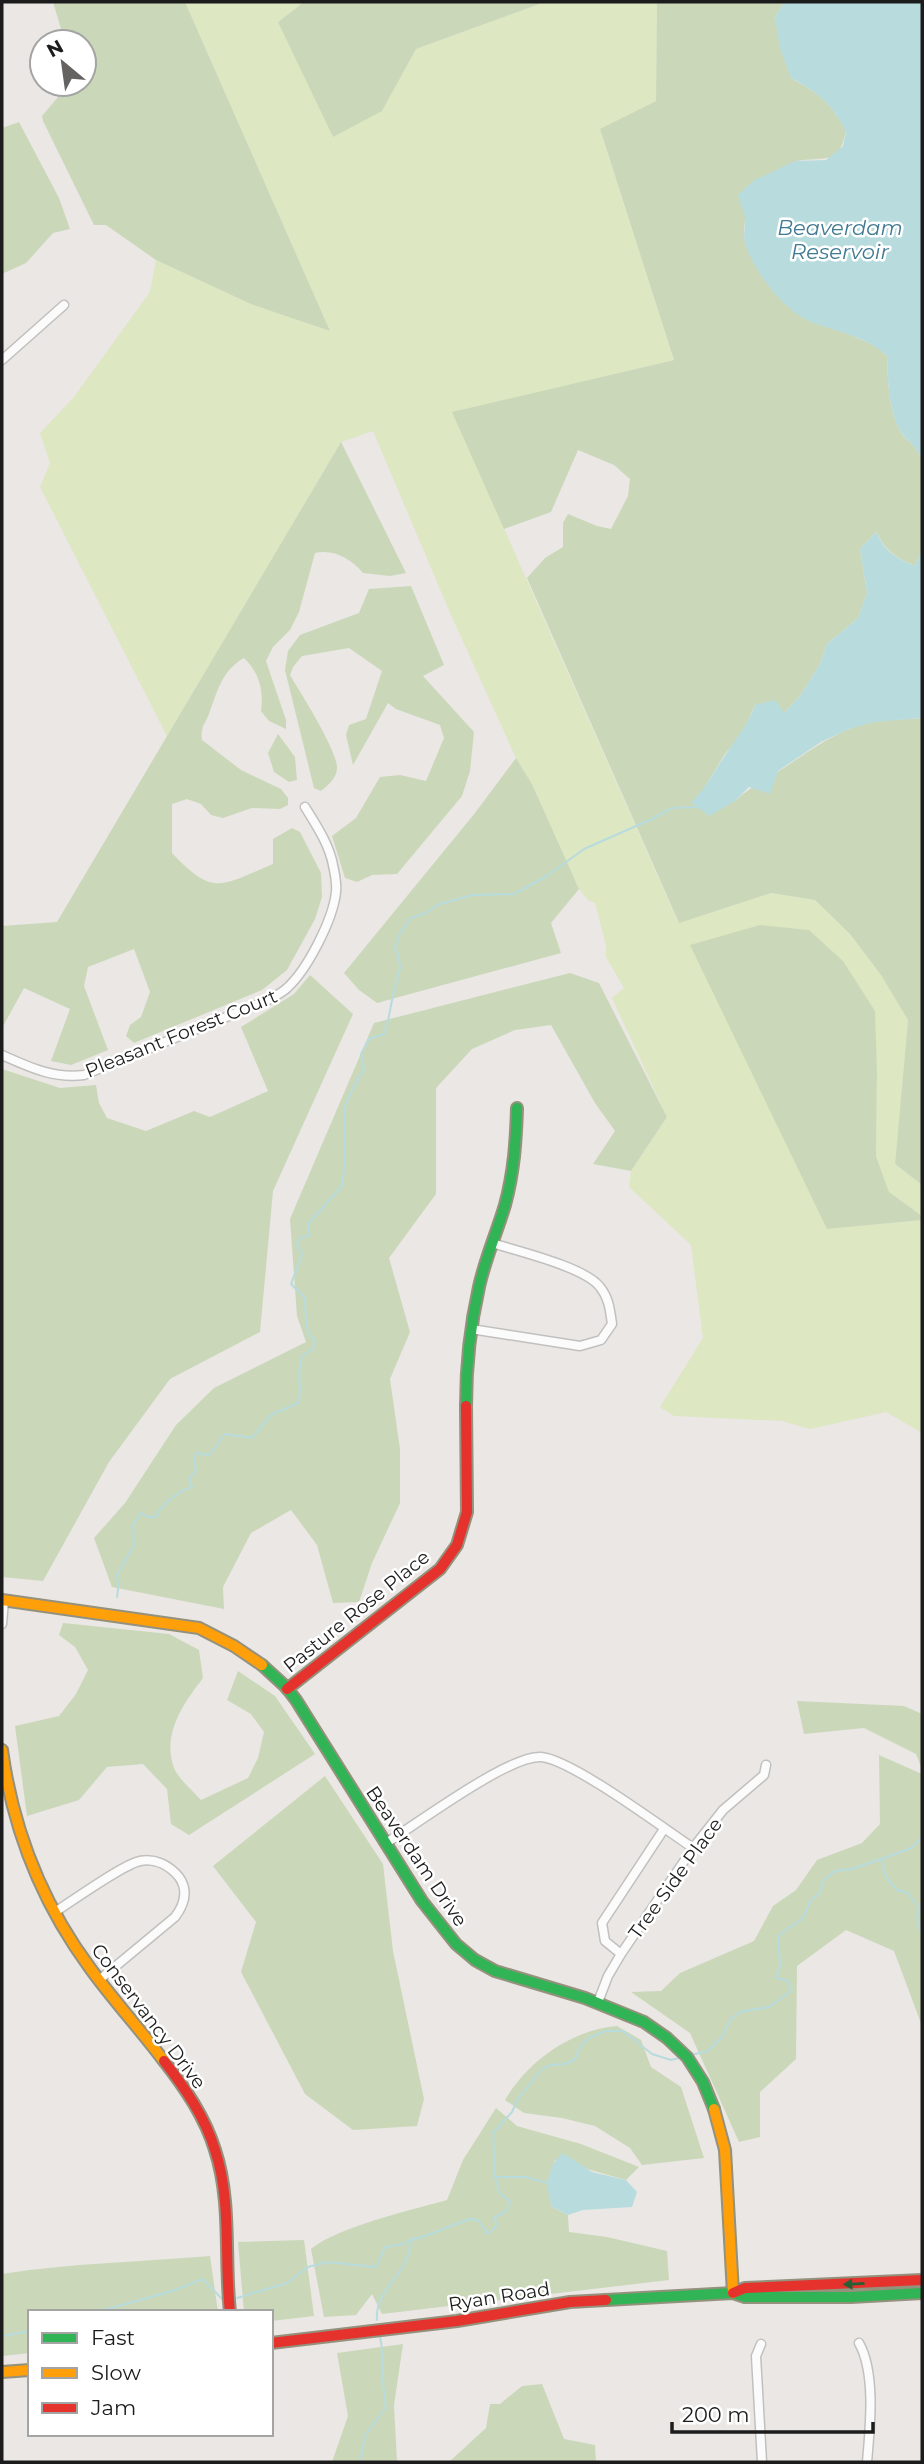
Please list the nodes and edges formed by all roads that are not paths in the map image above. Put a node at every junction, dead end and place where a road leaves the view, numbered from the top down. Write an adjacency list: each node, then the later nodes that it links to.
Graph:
1 (64, 305): 2 (street)
2 (2, 360)
3 (305, 807): 4 (street, Pleasant Forest Court)
4 (2, 1055)
5 (516, 1108): 6 (street, Pasture Rose Place)
6 (492, 1243): 7 (street, Pasture Rose Place); 7 (street)
7 (471, 1329): 10 (street, Pasture Rose Place)
8 (3, 1601): 9 (street); 10 (street, Beaverdam Drive)
9 (2, 1624)
10 (287, 1689): 14 (street, Beaverdam Drive)
11 (2, 1750): 16 (street, Conservancy Drive)
12 (766, 1765): 15 (street, Tree Side Place)
13 (664, 1829): 14 (street); 15 (street); 17 (street)
14 (386, 1843): 19 (street, Beaverdam Drive)
15 (693, 1849): 17 (street, Tree Side Place)
16 (55, 1912): 18 (street, Conservancy Drive); 18 (street)
17 (621, 1954): 19 (street, Tree Side Place)
18 (99, 1980): 23 (street, Conservancy Drive)
19 (598, 2002): 21 (street, Beaverdam Drive)
20 (922, 2280): 21 (street, Ryan Road, one-way to 21)
21 (733, 2293): 22 (street, Ryan Road); 24 (street, Ryan Road)
22 (922, 2293)
23 (230, 2310)
24 (273, 2343)
25 (859, 2343): 30 (street)
26 (761, 2344): 29 (street)
27 (28, 2370): 28 (street)
28 (2, 2372)
29 (762, 2462)
30 (867, 2462)

